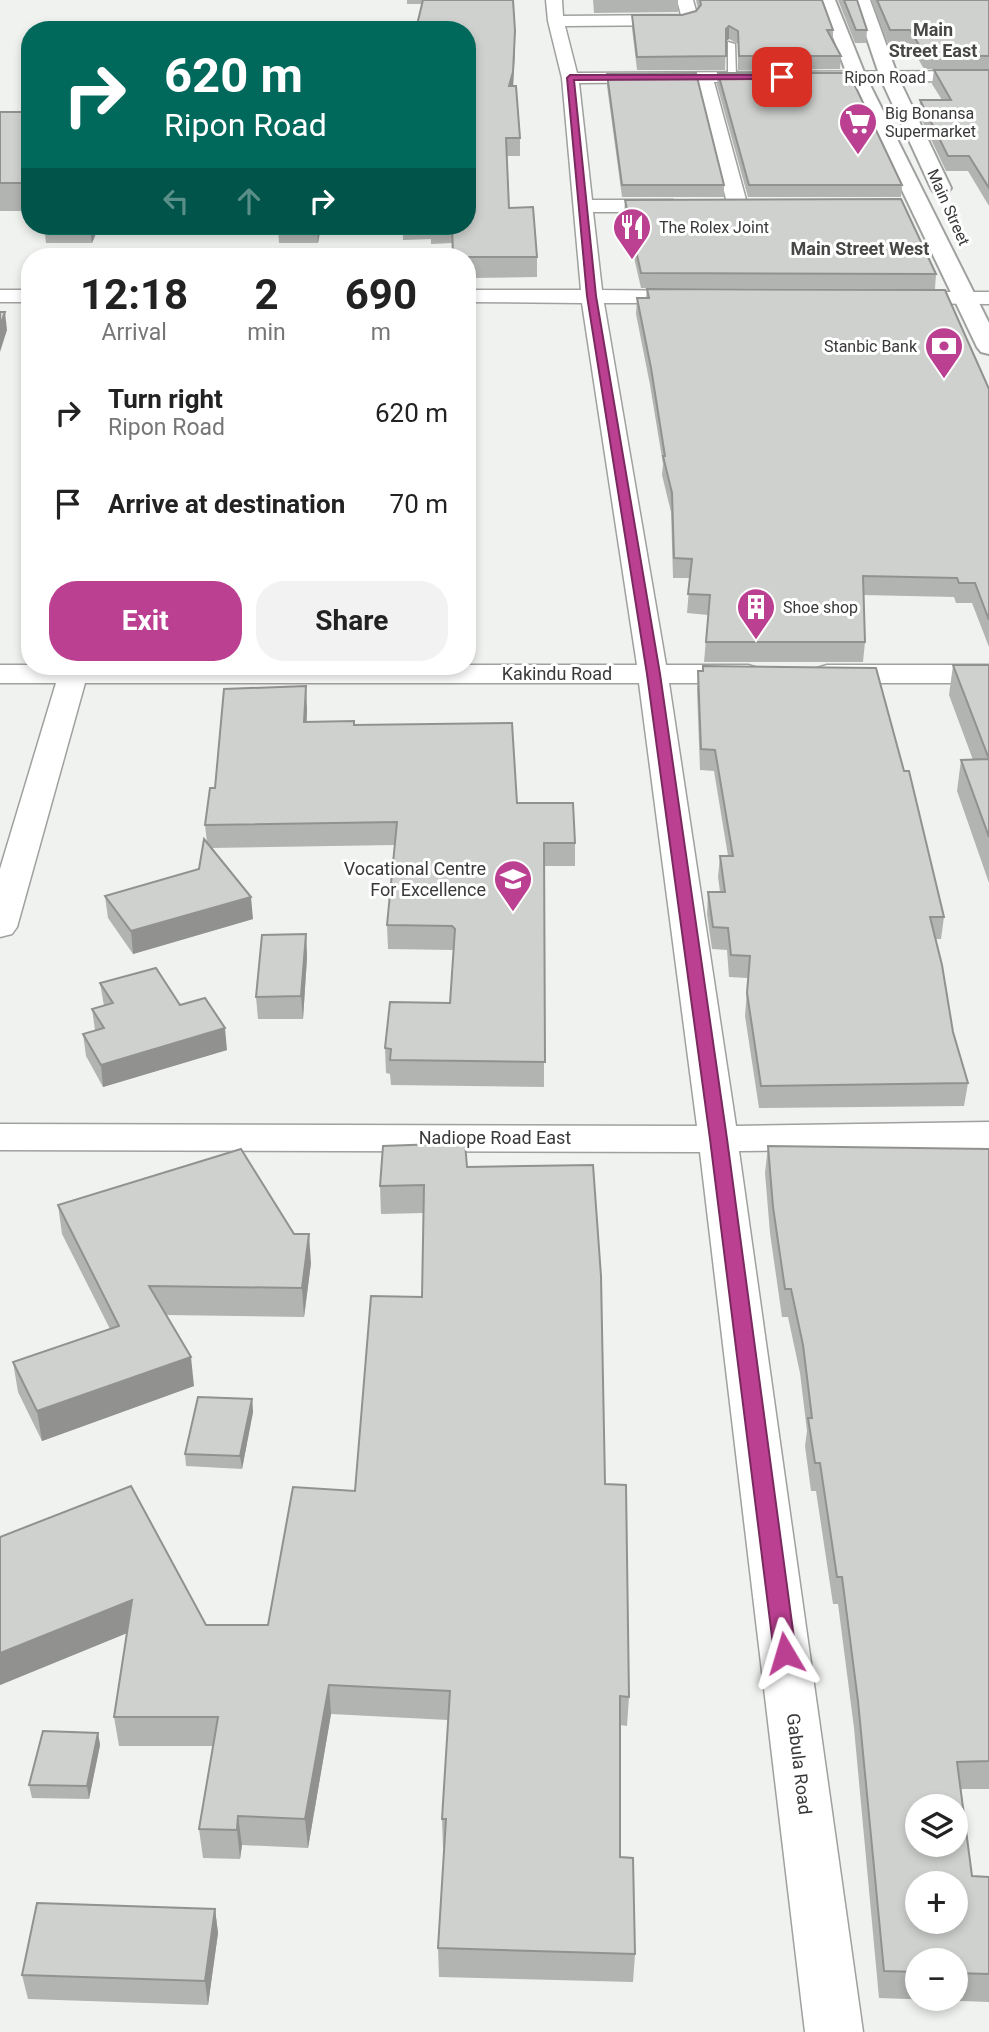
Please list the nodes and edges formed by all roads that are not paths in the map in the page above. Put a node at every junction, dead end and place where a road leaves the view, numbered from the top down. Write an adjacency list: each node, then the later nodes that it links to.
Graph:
1 (684, 0): 4 (street)
2 (827, 0): 9 (street, Main Street)
3 (862, 0): 10 (street, Main Street)
4 (555, 10): 11 (street, Gabula Road)
5 (731, 44): 8 (lane)
6 (989, 76): 10 (street, Ripon Road)
7 (704, 77): 8 (street, Ripon Road); 11 (street, Ripon Road); 14 (street)
8 (732, 77): 9 (street, Ripon Road)
9 (857, 77): 10 (street, Ripon Road); 16 (street, Main Street)
10 (889, 77): 17 (street, Main Street)
11 (570, 78): 12 (street, Gabula Road)
12 (583, 206): 13 (street); 22 (street, Gabula Road)
13 (686, 206)
14 (712, 206)
15 (896, 206): 16 (street)
16 (922, 206): 18 (street, Main Street)
17 (950, 209)
18 (980, 294): 24 (street); 25 (street, Main Street)
19 (0, 296): 20 (street)
20 (21, 296)
21 (476, 296): 22 (street)
22 (592, 296): 23 (street); 29 (street, Gabula Road)
23 (717, 297)
24 (883, 298)
25 (989, 347)
26 (0, 674): 27 (street, Kakindu Road)
27 (21, 674)
28 (476, 674): 29 (street, Kakindu Road)
29 (653, 674): 30 (street, Kakindu Road); 35 (street, Gabula Road)
30 (989, 674)
31 (73, 675): 32 (street)
32 (0, 927)
33 (989, 1135): 35 (street, Nadiope Road East)
34 (0, 1137): 35 (street, Nadiope Road East)
35 (718, 1139): 36 (street, Gabula Road)
36 (834, 2032)

